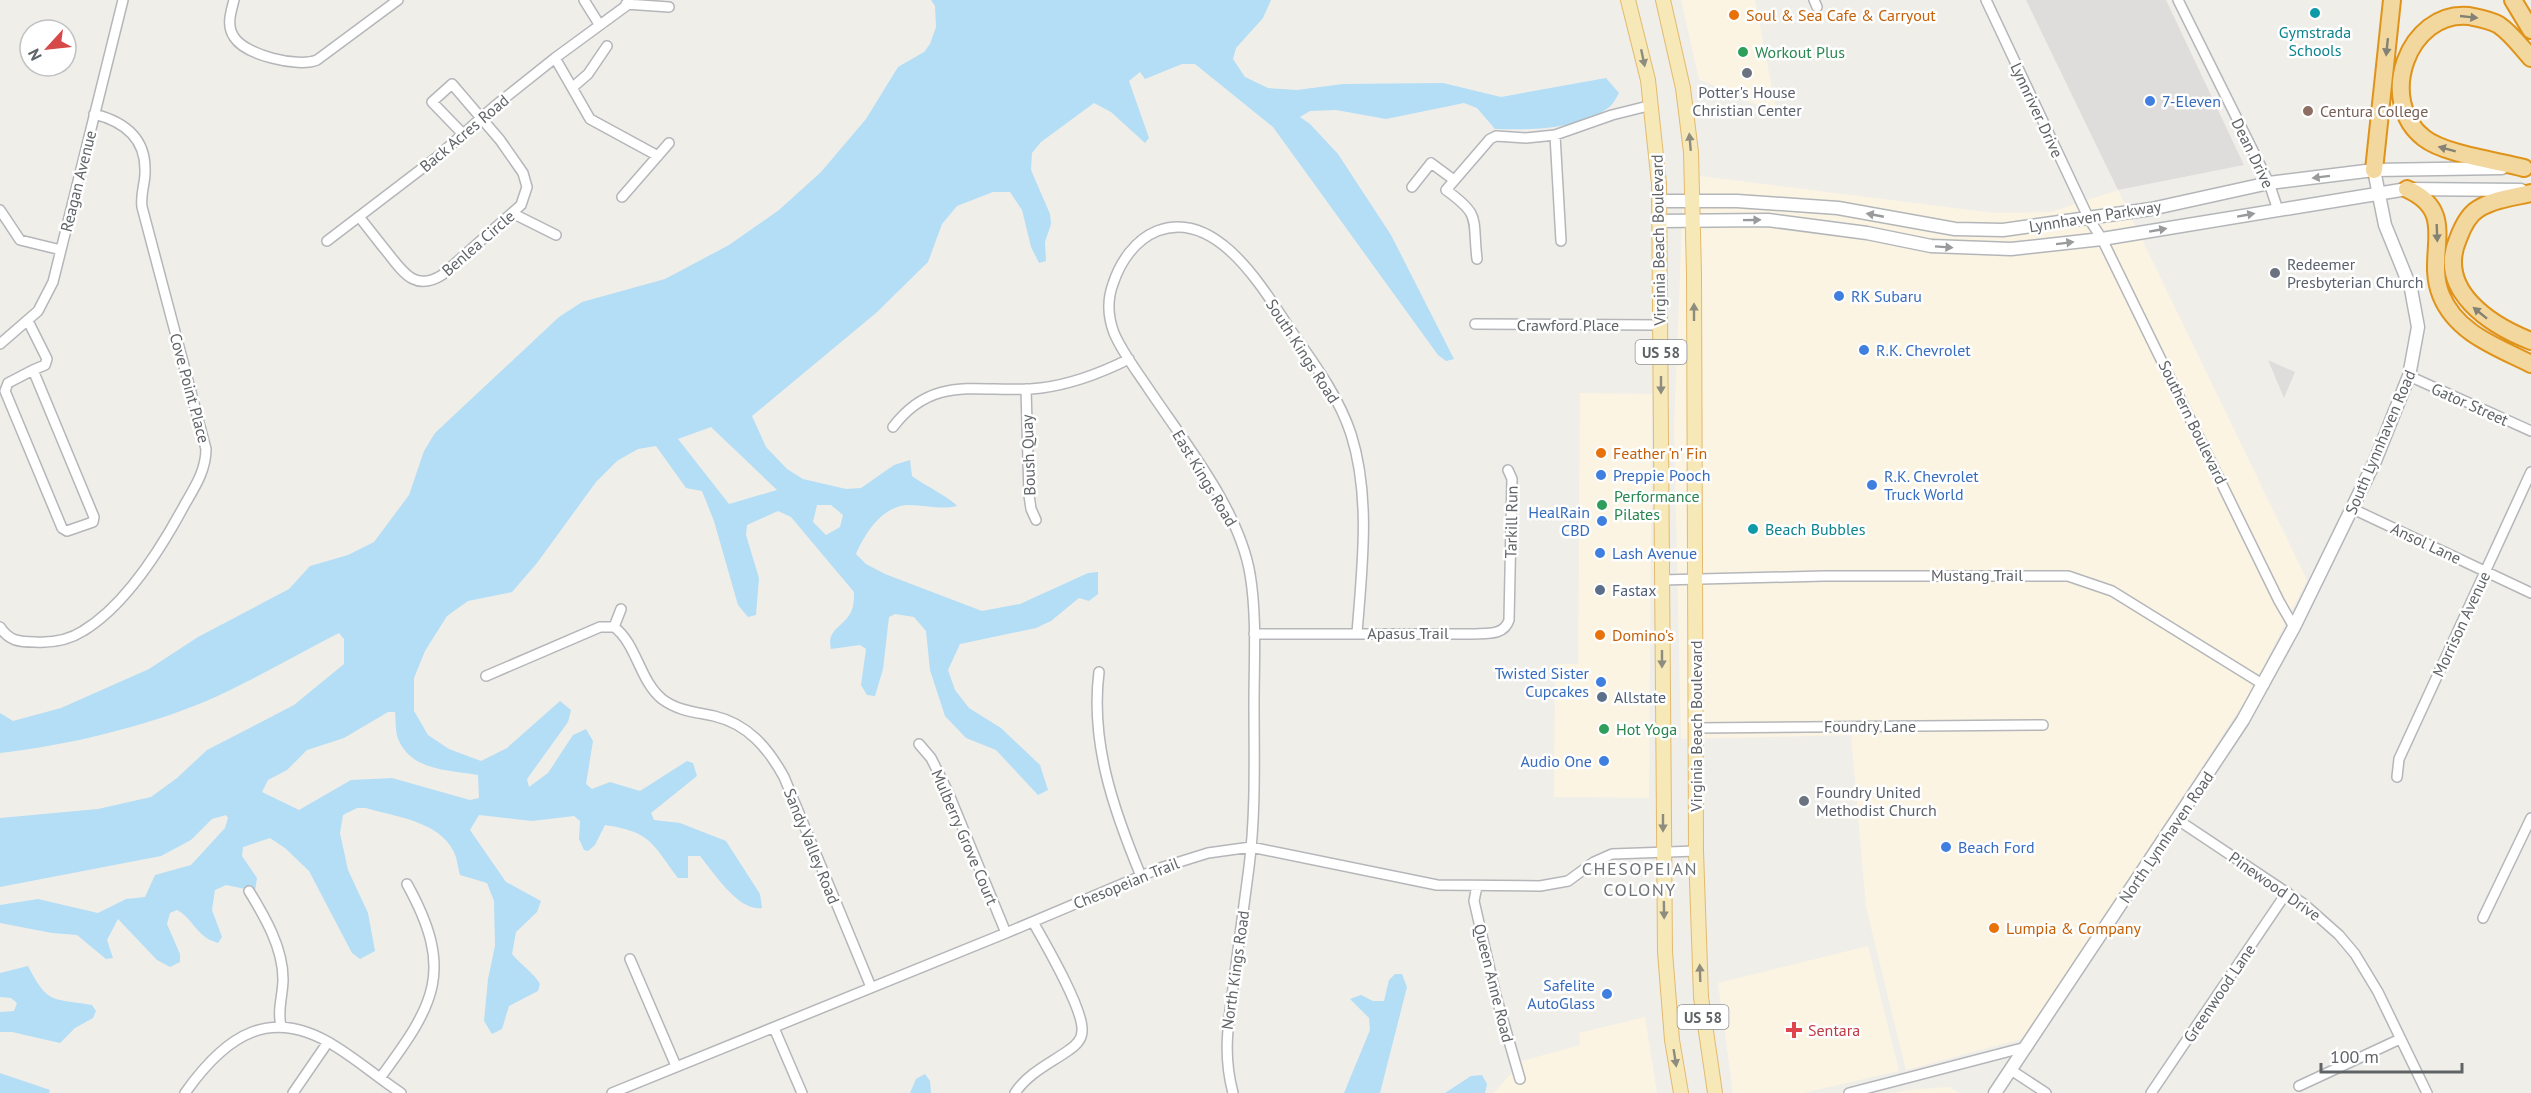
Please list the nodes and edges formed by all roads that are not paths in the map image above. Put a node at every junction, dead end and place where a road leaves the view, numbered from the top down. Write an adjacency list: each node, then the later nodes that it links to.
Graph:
1 (123, 0): 19 (street, Reagan Avenue)
2 (234, 0): 3 (street)
3 (398, 0)
4 (584, 0): 12 (street)
5 (1663, 0): 35 (main road, Virginia Beach Boulevard / US 58, one-way to 5)
6 (1986, 0): 40 (street, Lynnriver Drive)
7 (2178, 0): 28 (street, Dean Drive)
8 (2392, 0): 26 (highway, one-way to 26)
9 (2513, 0): 13 (highway)
10 (1631, 1): 18 (main road, Virginia Beach Boulevard / US 58, one-way to 18)
11 (669, 8): 12 (street, Back Acres Road)
12 (599, 24): 15 (street, Back Acres Road)
13 (2531, 30)
14 (607, 46): 17 (street)
15 (555, 58): 17 (street); 20 (street, Back Acres Road)
16 (2531, 58): 25 (highway, one-way to 16)
17 (573, 87): 24 (street)
18 (1652, 105): 22 (street); 34 (main road, Virginia Beach Boulevard / US 58)
19 (94, 114): 47 (street, Reagan Avenue); 73 (street, Cove Point Place)
20 (482, 117): 21 (street, Back Acres Road); 21 (street, Benlea Circle); 38 (street, Benlea Circle)
21 (463, 134): 39 (street, Back Acres Road)
22 (1555, 135): 27 (street); 46 (street)
23 (669, 143): 24 (street)
24 (658, 156): 33 (street)
25 (2528, 168): 26 (main road, Lynnhaven Parkway)
26 (2374, 170): 28 (main road, Lynnhaven Parkway, one-way to 28); 31 (main road, South Lynnhaven Road)
27 (1454, 180): 29 (street); 48 (street)
28 (2269, 183): 37 (street, Dean Drive); 40 (main road, Lynnhaven Parkway)
29 (1412, 188)
30 (2407, 189): 31 (main road, Lynnhaven Parkway); 32 (main road, Lynnhaven Parkway); 56 (highway, one-way to 56)
31 (2377, 192): 37 (main road, Lynnhaven Parkway); 58 (main road, South Lynnhaven Road)
32 (2531, 192): 53 (highway, one-way to 32)
33 (622, 197)
34 (1659, 201): 35 (main road, Lynnhaven Parkway); 41 (main road, Virginia Beach Boulevard / US 58)
35 (1693, 201): 40 (main road, Lynnhaven Parkway, one-way to 35); 42 (main road, Virginia Beach Boulevard / US 58)
36 (0, 210): 47 (street)
37 (2278, 210): 44 (main road, Lynnhaven Parkway, one-way to 37)
38 (512, 213): 39 (street, Benlea Circle); 43 (street)
39 (360, 218): 45 (street, Back Acres Road)
40 (2089, 219): 44 (street, Southern Boulevard)
41 (1659, 221): 42 (main road, Lynnhaven Parkway); 52 (main road, Virginia Beach Boulevard / US 58)
42 (1693, 221): 44 (main road, Lynnhaven Parkway, one-way to 44); 69 (main road, Virginia Beach Boulevard / US 58, one-way to 42)
43 (556, 235)
44 (2102, 239): 75 (street, Southern Boulevard)
45 (327, 241)
46 (1561, 241)
47 (61, 250): 50 (street, Reagan Avenue)
48 (1477, 259)
49 (1118, 270): 55 (street, East Kings Road); 76 (street, South Kings Road)
50 (28, 321): 54 (street, Reagan Avenue); 57 (street)
51 (1475, 324): 52 (street, Crawford Place)
52 (1660, 325): 70 (main road, Virginia Beach Boulevard / US 58, one-way to 70)
53 (2531, 341)
54 (0, 344)
55 (1129, 359): 59 (street); 77 (street, East Kings Road)
56 (2531, 364)
57 (33, 370): 57 (street)
58 (2409, 376): 61 (street, Gator Street); 64 (main road, South Lynnhaven Road)
59 (1026, 389): 60 (street); 65 (street, Boush Quay)
60 (893, 427)
61 (2531, 431)
62 (1508, 470): 68 (street, Tarkill Run)
63 (2531, 472): 67 (street, Morrison Avenue)
64 (2353, 509): 66 (main road, South Lynnhaven Road); 67 (street, Ansol Lane)
65 (1036, 520)
66 (2322, 571): 75 (main road, North Lynnhaven Road)
67 (2485, 571): 71 (street, Ansol Lane); 84 (street, Morrison Avenue)
68 (1510, 575): 76 (street, Apasus Trail)
69 (1696, 578): 70 (street, Mustang Trail); 80 (street, Mustang Trail); 82 (main road, Virginia Beach Boulevard / US 58)
70 (1661, 580): 89 (main road, Virginia Beach Boulevard / US 58, one-way to 89)
71 (2531, 592)
72 (621, 609): 74 (street)
73 (0, 627)
74 (614, 627): 79 (street); 99 (street, Sandy Valley Road)
75 (2294, 627): 80 (main road, North Lynnhaven Road)
76 (1358, 633): 77 (street, Apasus Trail)
77 (1254, 634): 87 (street, East Kings Road)
78 (1099, 672): 90 (street)
79 (486, 676)
80 (2264, 685): 86 (main road, North Lynnhaven Road)
81 (2043, 725): 82 (street, Foundry Lane)
82 (1697, 728): 88 (main road, Virginia Beach Boulevard / US 58)
83 (919, 744): 97 (street, Mulberry Grove Court)
84 (2397, 777)
85 (2531, 818): 95 (street)
86 (2178, 820): 94 (street, Pinewood Drive); 106 (main road, North Lynnhaven Road)
87 (1251, 847): 90 (street, Chesopeian Trail); 92 (street, Chesopeian Trail); 100 (street, North Kings Road)
88 (1696, 851): 89 (street, Chesopeian Trail); 120 (main road, Virginia Beach Boulevard / US 58, one-way to 88)
89 (1663, 852): 92 (street, Chesopeian Trail); 119 (main road, Virginia Beach Boulevard / US 58, one-way to 119)
90 (1141, 876): 96 (street, Chesopeian Trail)
91 (407, 884): 109 (street)
92 (1477, 886): 110 (street, Queen Anne Road)
93 (249, 891): 102 (street)
94 (2287, 892): 104 (street, Pinewood Drive); 124 (street, Greenwood Lane)
95 (2484, 918)
96 (1033, 922): 97 (street, Chesopeian Trail); 117 (street)
97 (1006, 933): 99 (street, Chesopeian Trail)
98 (630, 959): 107 (street)
99 (871, 987): 103 (street, Chesopeian Trail)
100 (1230, 1009): 101 (street); 118 (street, North Kings Road)
101 (1241, 1010)
102 (281, 1026): 105 (street); 112 (street)
103 (774, 1028): 107 (street, Chesopeian Trail); 116 (street)
104 (2400, 1039): 111 (street); 125 (street, Pinewood Drive)
105 (328, 1042): 109 (street); 113 (street)
106 (2026, 1047): 108 (main road, North Lynnhaven Road); 121 (street)
107 (676, 1066): 115 (street, Chesopeian Trail)
108 (2011, 1070): 122 (main road, North Lynnhaven Road); 123 (street)
109 (380, 1078): 114 (street)
110 (1520, 1079)
111 (2299, 1086)
112 (185, 1093)
113 (293, 1093)
114 (401, 1093)
115 (612, 1093)
116 (802, 1093)
117 (1015, 1093)
118 (1233, 1093)
119 (1681, 1093)
120 (1715, 1093)
121 (1850, 1093)
122 (1995, 1093)
123 (2046, 1093)
124 (2151, 1093)
125 (2427, 1093)

